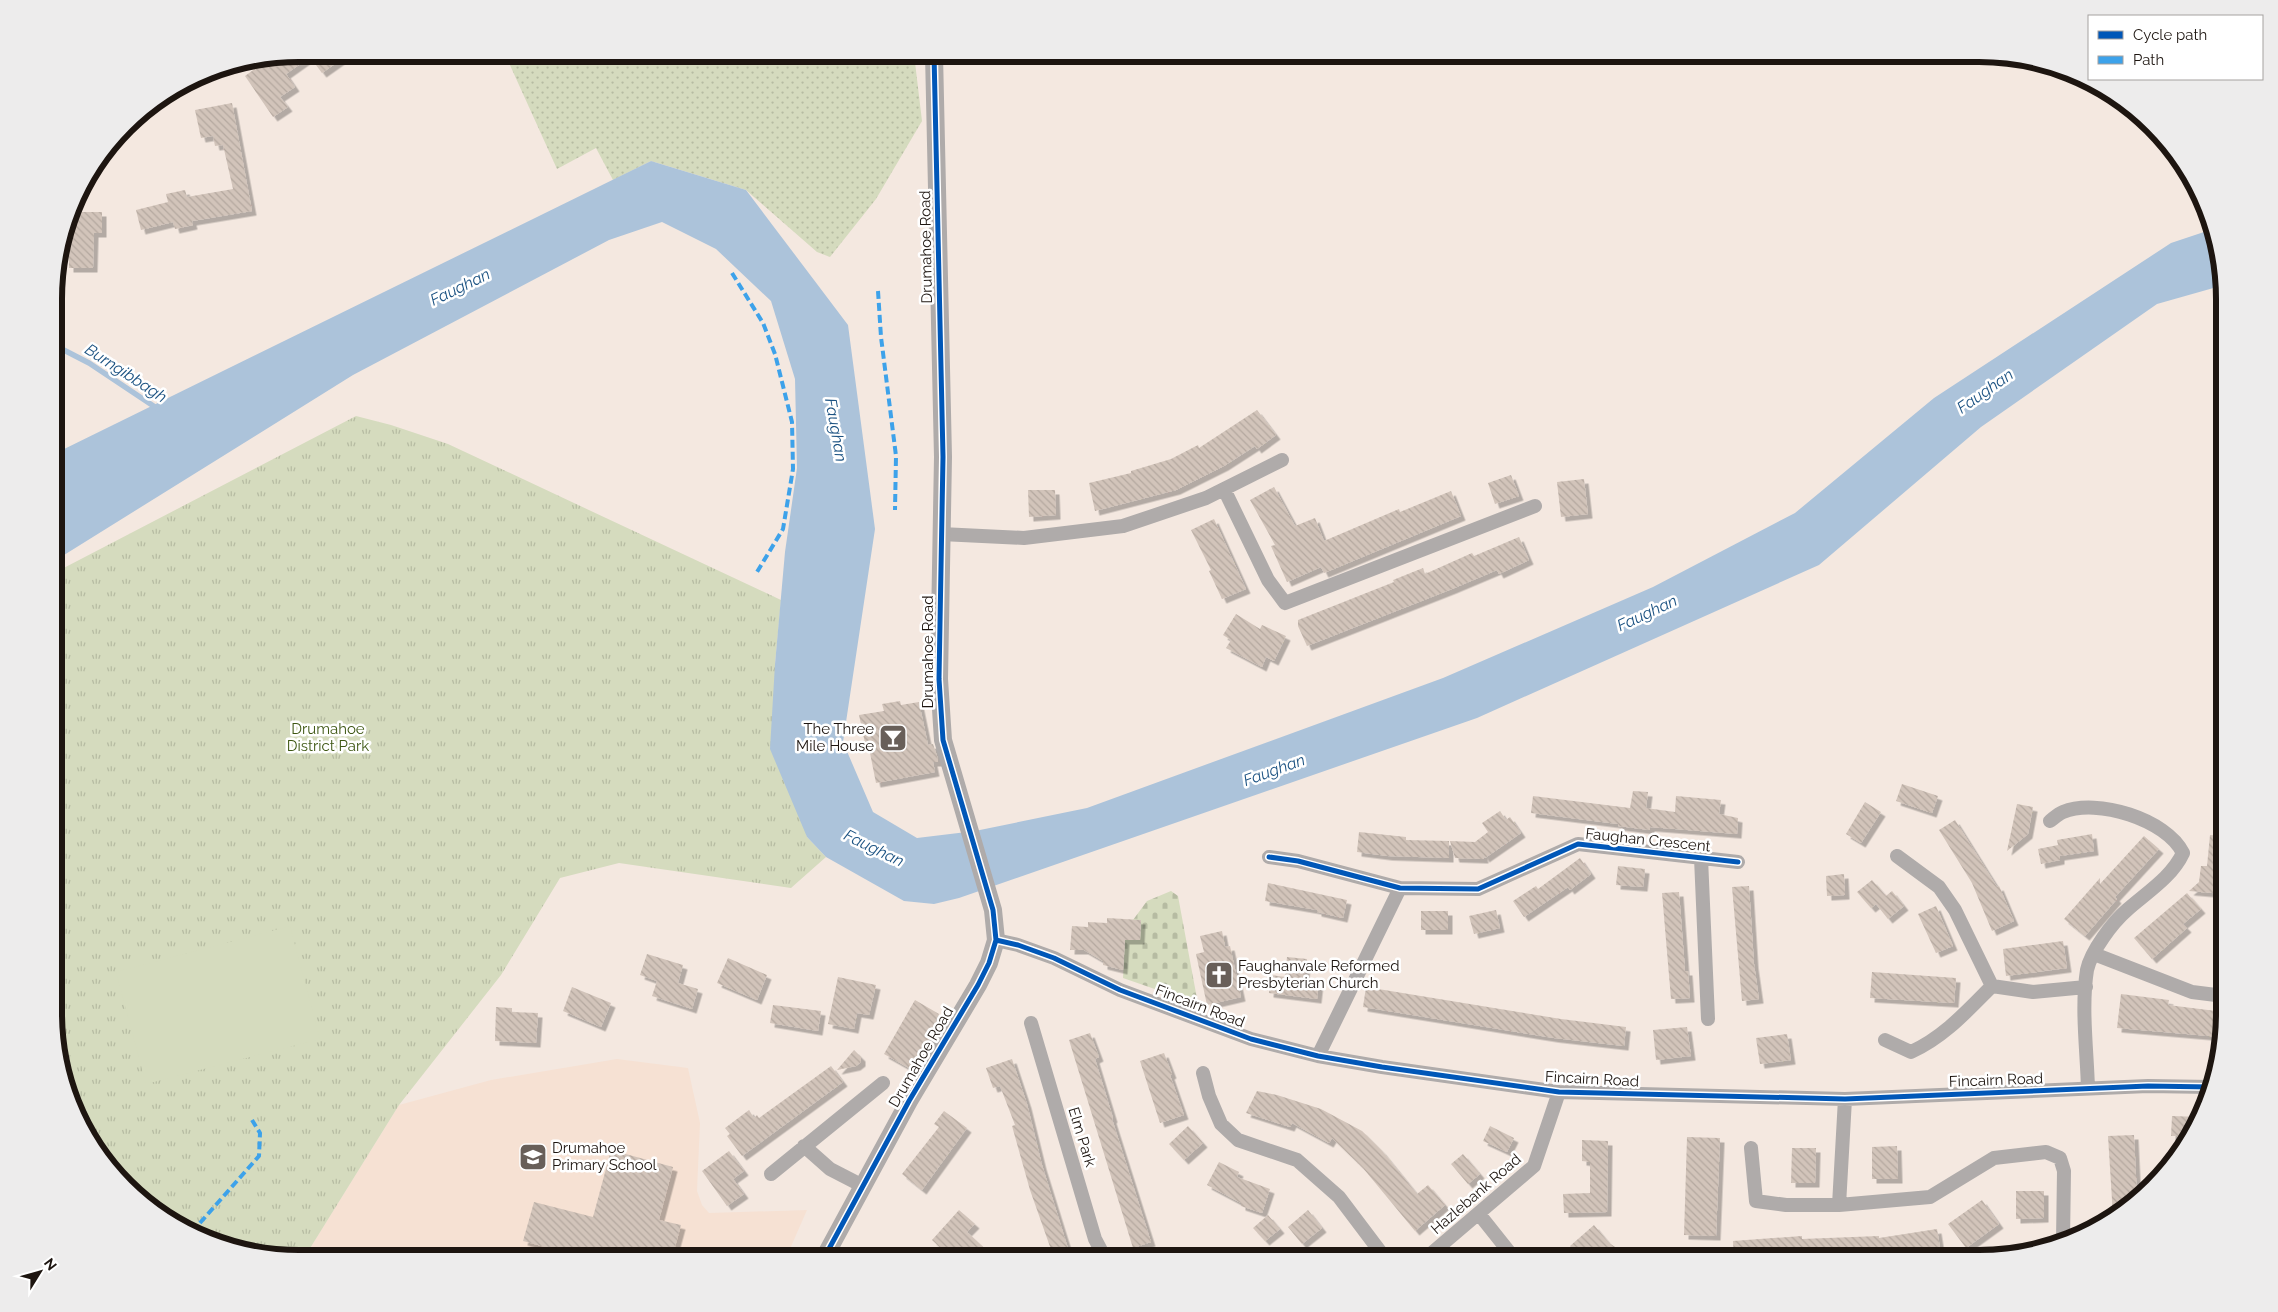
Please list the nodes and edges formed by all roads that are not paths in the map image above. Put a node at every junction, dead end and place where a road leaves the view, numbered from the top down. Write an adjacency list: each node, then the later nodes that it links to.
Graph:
1 (934, 62): 5 (street, Drumahoe Road)
2 (1282, 460): 3 (street)
3 (1224, 489): 4 (street); 5 (street)
4 (1536, 506)
5 (941, 534): 12 (street, Drumahoe Road)
6 (2050, 821): 13 (street)
7 (1897, 856): 14 (street)
8 (1269, 857): 11 (street, Faughan Crescent)
9 (1701, 858): 10 (street, Faughan Crescent); 11 (street, Faughan Crescent); 17 (street, Faughan Crescent)
10 (1738, 862)
11 (1400, 888): 20 (street)
12 (996, 940): 20 (street, Fincairn Road); 30 (street, Drumahoe Road)
13 (2094, 954): 15 (street); 16 (street)
14 (1992, 986): 15 (street); 19 (street)
15 (2086, 987): 24 (street)
16 (2216, 995)
17 (1708, 1018)
18 (1031, 1023): 35 (street, Elm Park)
19 (1885, 1040)
20 (1318, 1056): 25 (street, Fincairn Road)
21 (1203, 1073): 36 (street)
22 (883, 1084): 27 (street)
23 (2203, 1087): 24 (street, Fincairn Road)
24 (2088, 1088): 26 (street, Fincairn Road)
25 (1559, 1092): 26 (street, Fincairn Road); 32 (street, Hazlebank Road)
26 (1845, 1099): 31 (street)
27 (804, 1146): 29 (street); 30 (street)
28 (1751, 1148): 31 (street)
29 (770, 1174)
30 (863, 1186): 34 (street, Drumahoe Road)
31 (1839, 1205): 33 (street)
32 (1479, 1214): 37 (street, Hazlebank Road); 38 (street)
33 (2064, 1233)
34 (828, 1250)
35 (1101, 1250)
36 (1379, 1250)
37 (1436, 1250)
38 (1508, 1250)

